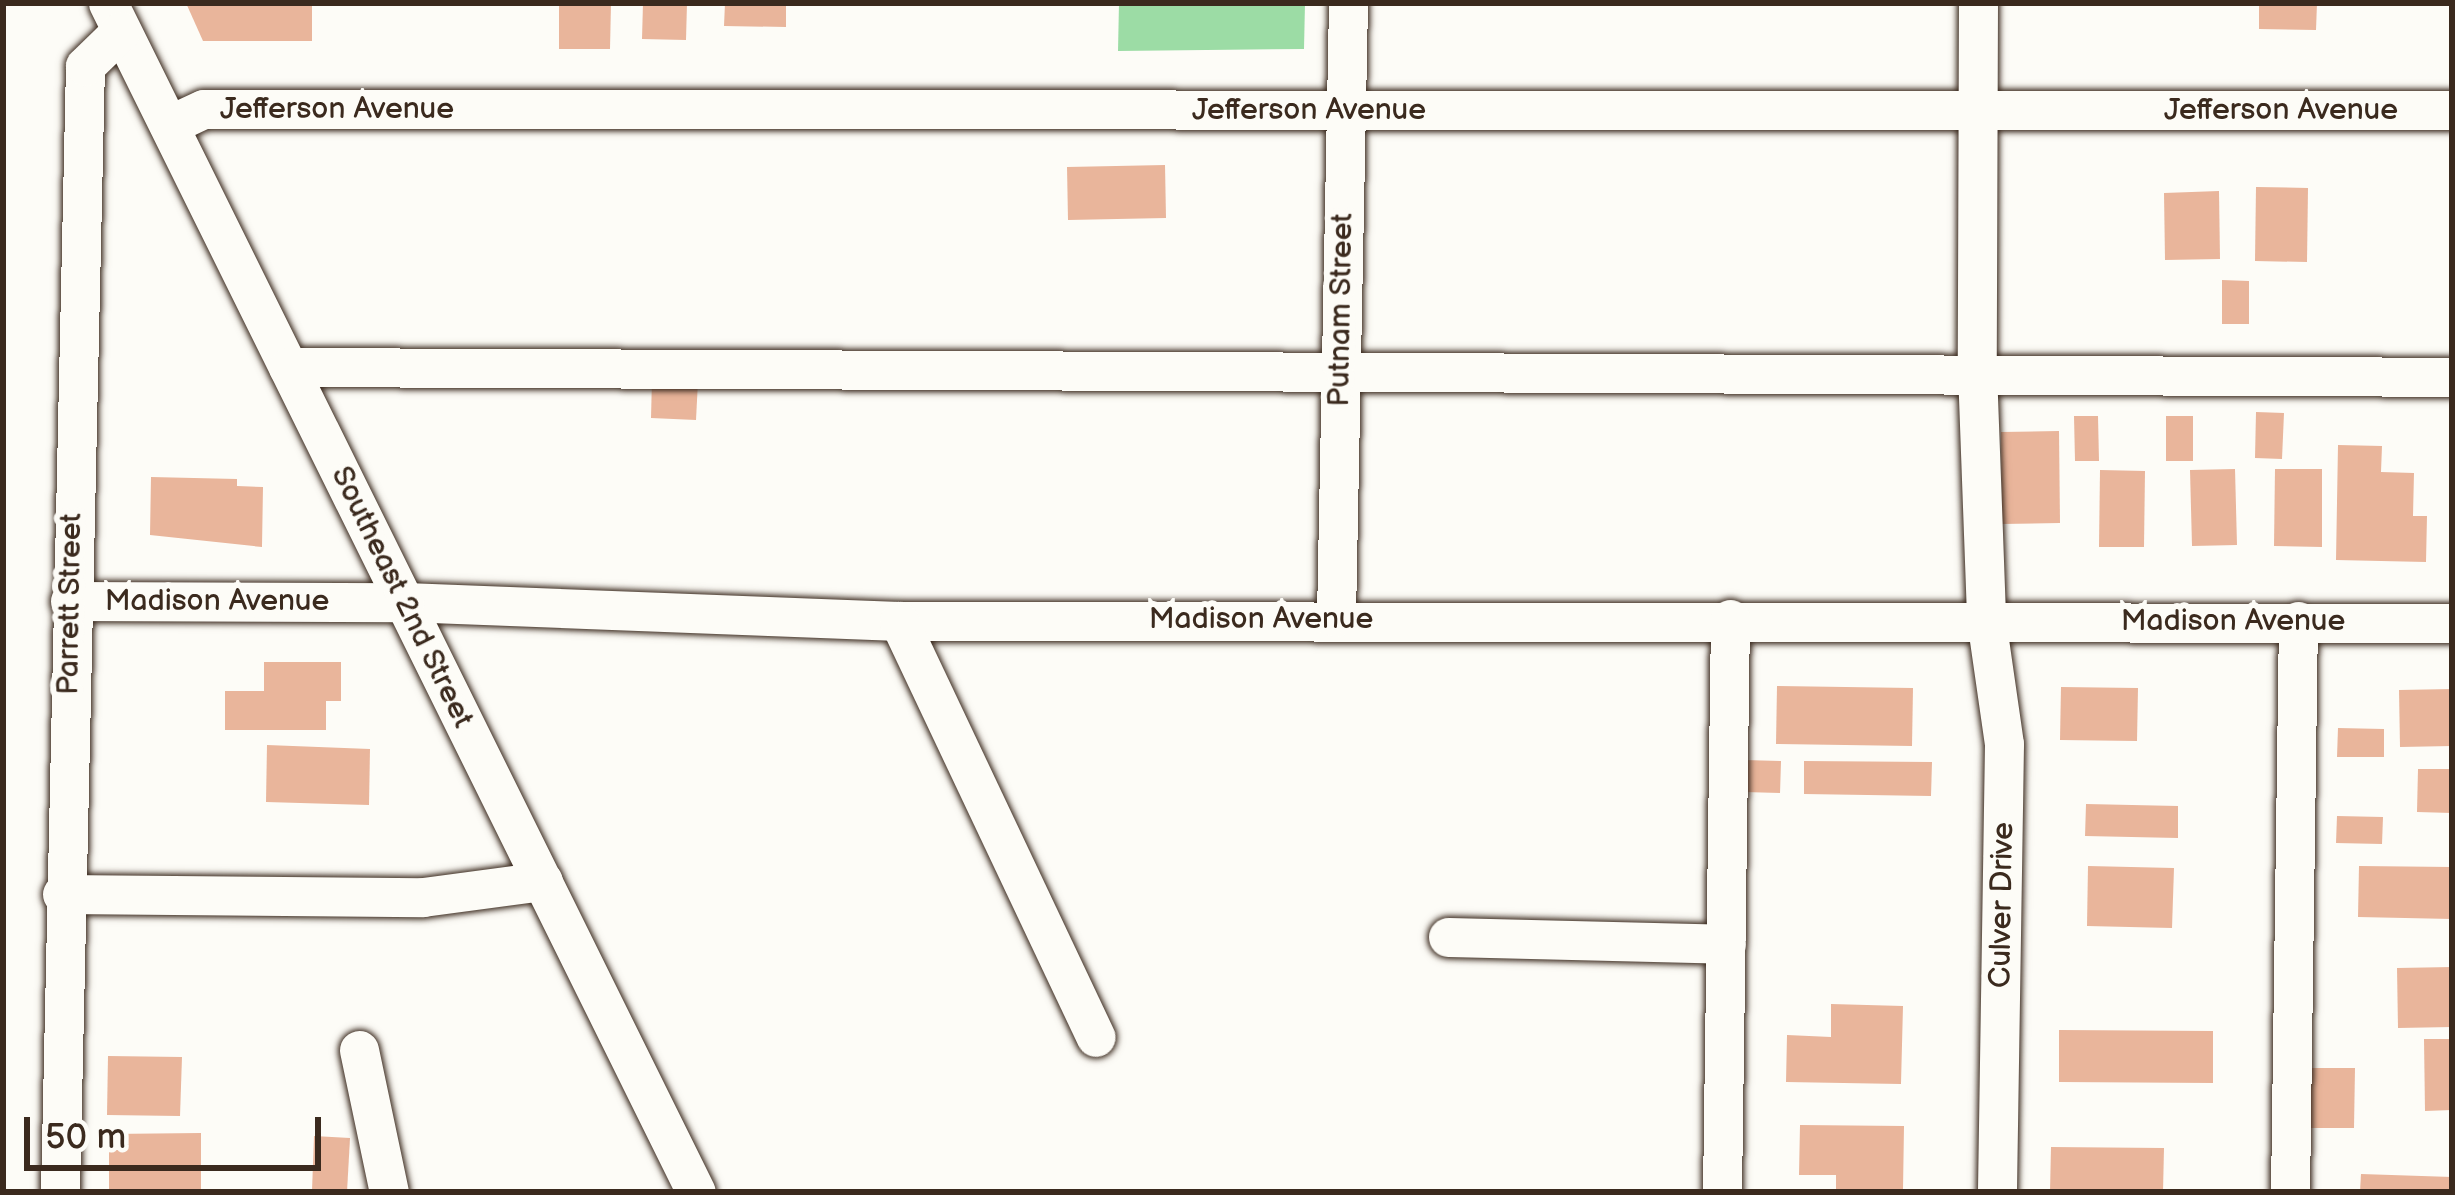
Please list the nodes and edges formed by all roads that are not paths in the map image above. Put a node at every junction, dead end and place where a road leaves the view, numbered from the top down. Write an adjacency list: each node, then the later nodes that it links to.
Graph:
1 (1348, 3): 5 (street, Putnam Street)
2 (1978, 3): 6 (street, Culver Drive)
3 (114, 17): 7 (street, Southeast 2nd Street); 12 (street, Parrett Street)
4 (2452, 110): 6 (street, Jefferson Avenue)
5 (1345, 111): 6 (street, Jefferson Avenue); 7 (street, Jefferson Avenue); 9 (street, Putnam Street)
6 (1976, 111): 10 (street, Culver Drive)
7 (169, 125): 8 (street, Southeast 2nd Street)
8 (288, 367): 9 (street); 13 (street, Southeast 2nd Street)
9 (1340, 370): 10 (street); 14 (street, Putnam Street)
10 (1977, 370): 11 (street); 16 (street, Culver Drive)
11 (2452, 377)
12 (70, 601): 13 (street, Madison Avenue); 21 (street, Parrett Street)
13 (405, 602): 17 (street, Madison Avenue); 20 (street, Southeast 2nd Street)
14 (1336, 617): 15 (street, Madison Avenue); 17 (street, Madison Avenue)
15 (1730, 619): 16 (street, Madison Avenue); 23 (street)
16 (1986, 619): 18 (street, Madison Avenue); 30 (street, Culver Drive)
17 (899, 621): 24 (street)
18 (2298, 621): 19 (street, Madison Avenue); 31 (street)
19 (2452, 622)
20 (543, 881): 21 (street); 28 (street, Southeast 2nd Street)
21 (62, 894): 26 (street, Parrett Street)
22 (1448, 937): 23 (street)
23 (1726, 944): 29 (street)
24 (1096, 1037)
25 (359, 1050): 27 (street)
26 (60, 1192)
27 (389, 1192)
28 (696, 1192)
29 (1722, 1192)
30 (1997, 1192)
31 (2290, 1192)

